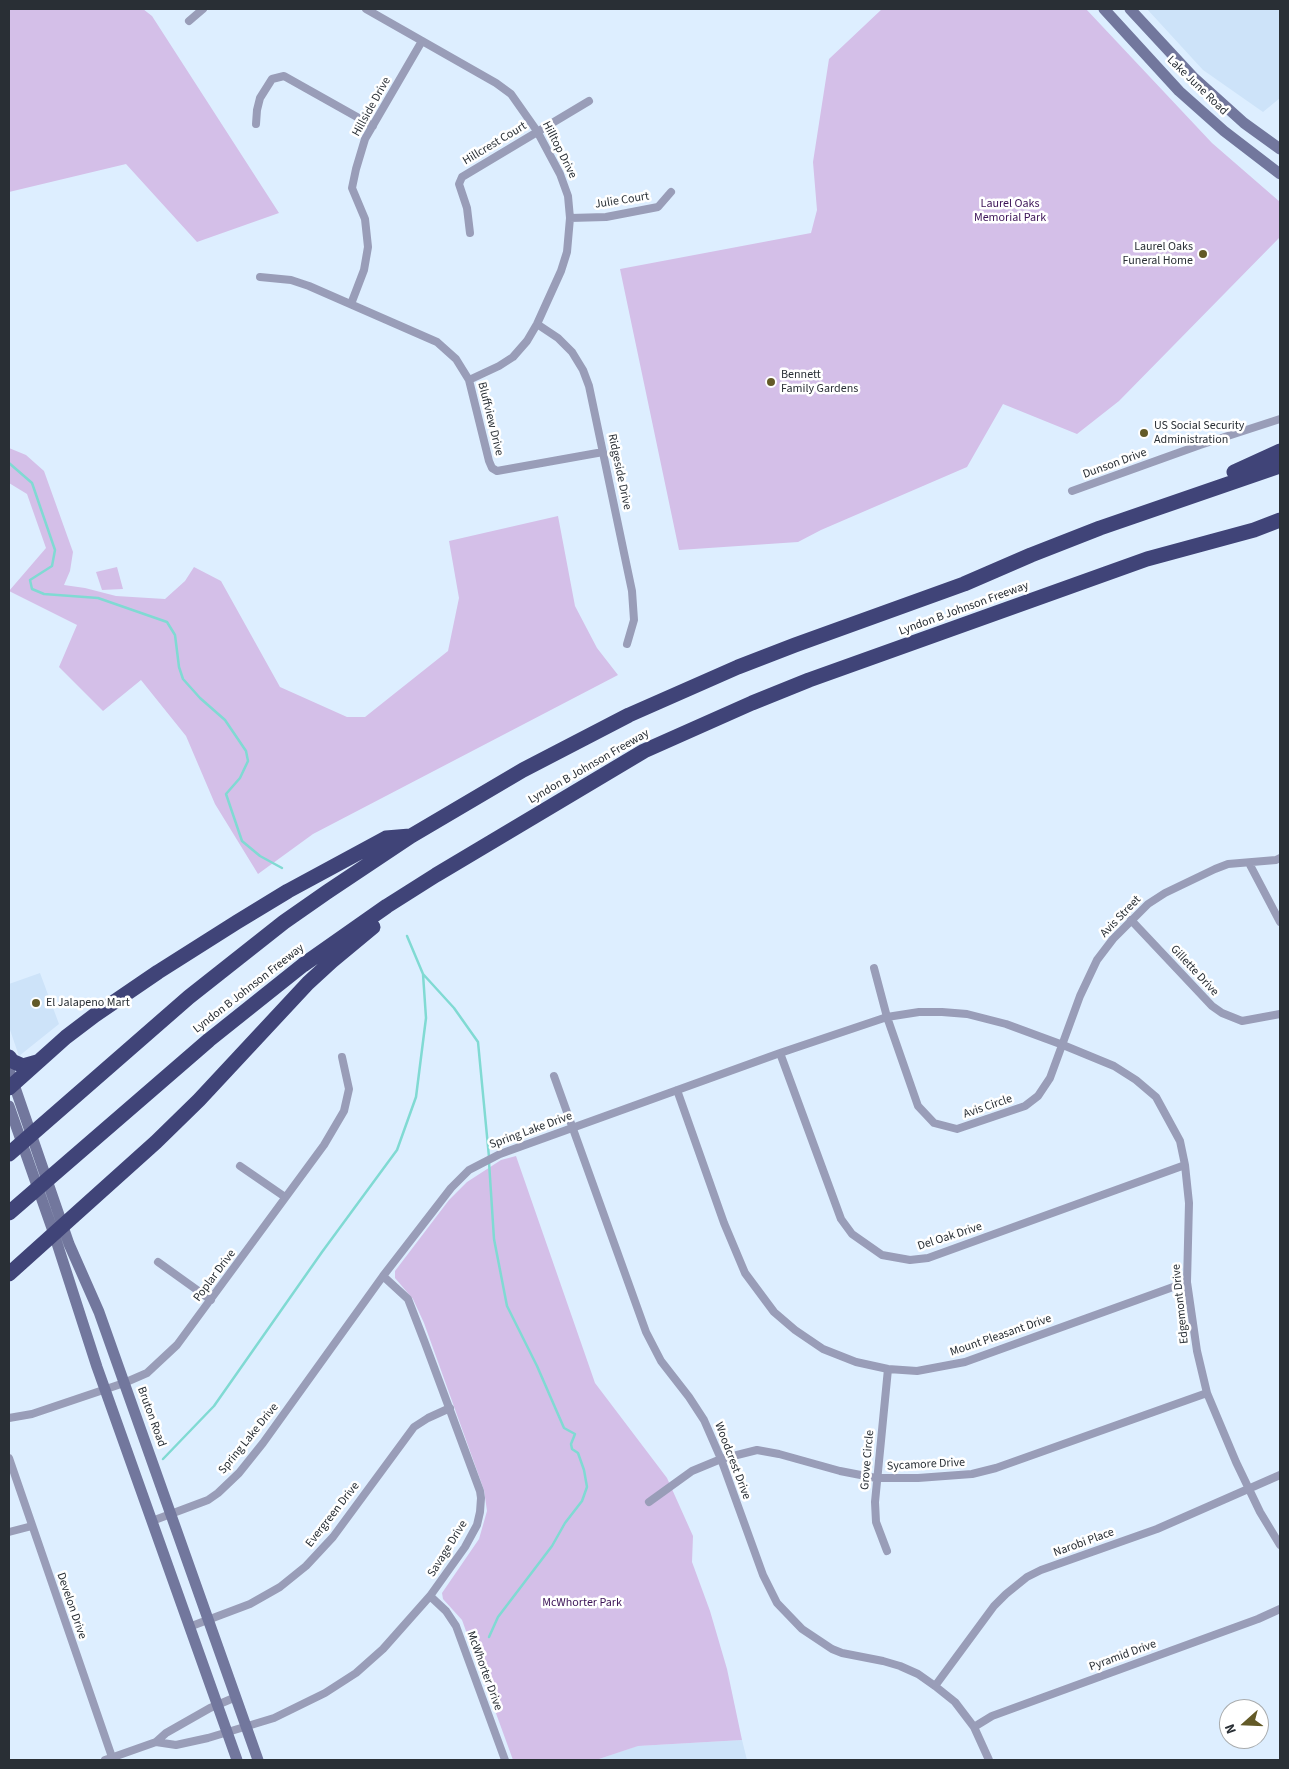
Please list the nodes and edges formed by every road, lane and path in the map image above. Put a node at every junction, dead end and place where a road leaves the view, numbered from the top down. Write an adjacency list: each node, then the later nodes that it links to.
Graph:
1 (202, 9): 5 (street)
2 (366, 9): 6 (street, Hilltop Drive)
3 (1104, 9): 12 (main road, Lake June Road)
4 (1130, 9): 8 (main road, Lake June Road)
5 (189, 21)
6 (422, 41): 10 (street, Hillside Drive); 11 (street, Hilltop Drive)
7 (589, 101): 11 (street, Hillcrest Court)
8 (1244, 123): 12 (main road); 13 (main road, Lake June Road)
9 (256, 124): 10 (street)
10 (373, 126): 19 (street, Hillside Drive)
11 (537, 131): 16 (street, Hilltop Drive); 17 (street, Hillcrest Court)
12 (1232, 137): 14 (main road, Lake June Road)
13 (1280, 149)
14 (1280, 174)
15 (671, 192): 16 (street, Julie Court)
16 (570, 218): 20 (street, Hilltop Drive)
17 (470, 233)
18 (260, 277): 19 (street, Bluffview Drive)
19 (351, 304): 21 (street, Bluffview Drive)
20 (536, 324): 21 (street, Hilltop Drive); 24 (street, Ridgeside Drive)
21 (469, 380): 24 (street, Bluffview Drive)
22 (1280, 419): 26 (street, Dunson Drive)
23 (1280, 450): 28 (highway)
24 (603, 452): 29 (street, Ridgeside Drive)
25 (1280, 466): 28 (highway, Lyndon B Johnson Freeway)
26 (1072, 491)
27 (1280, 521): 30 (highway, Lyndon B Johnson Freeway)
28 (1100, 528): 31 (highway, Lyndon B Johnson Freeway)
29 (627, 644)
30 (511, 830): 54 (highway, Lyndon B Johnson Freeway); 55 (highway)
31 (411, 836): 43 (highway); 49 (highway, Lyndon B Johnson Freeway)
32 (1280, 858): 33 (street, Avis Street)
33 (1248, 863): 34 (street, Avis Street); 35 (street)
34 (1131, 920): 37 (street, Gillette Drive); 39 (street, Avis Street)
35 (1280, 922)
36 (874, 968): 38 (street, Avis Circle)
37 (1280, 1014)
38 (887, 1017): 39 (street, Spring Lake Drive); 39 (street, Avis Circle); 40 (street, Spring Lake Drive)
39 (1062, 1045): 50 (street, Edgemont Drive)
40 (780, 1053): 46 (street, Spring Lake Drive); 50 (street, Del Oak Drive)
41 (9, 1057): 43 (highway)
42 (342, 1057): 52 (street, Poplar Drive)
43 (38, 1062): 45 (highway)
44 (554, 1076): 48 (street, Woodcrest Drive)
45 (10, 1081): 53 (main road, Bruton Road)
46 (676, 1090): 48 (street, Spring Lake Drive); 61 (street, Mount Pleasant Drive)
47 (10, 1110): 53 (main road, Bruton Road)
48 (572, 1127): 58 (street, Spring Lake Drive); 68 (street, Woodcrest Drive)
49 (9, 1154)
50 (1185, 1164): 59 (street, Edgemont Drive)
51 (240, 1166): 52 (street)
52 (285, 1197): 60 (street, Poplar Drive)
53 (51, 1209): 55 (main road, Bruton Road)
54 (9, 1213)
55 (58, 1230): 57 (highway); 62 (main road, Bruton Road); 63 (main road, Bruton Road)
56 (158, 1262): 60 (street)
57 (9, 1274)
58 (383, 1276): 65 (street, Savage Drive); 73 (street, Spring Lake Drive)
59 (1187, 1282): 61 (street, Mount Pleasant Drive); 64 (street, Edgemont Drive)
60 (211, 1300): 62 (street, Poplar Drive)
61 (888, 1369): 70 (street, Grove Circle)
62 (124, 1383): 63 (street, Poplar Drive); 73 (main road, Bruton Road)
63 (105, 1389): 66 (street, Poplar Drive); 74 (main road, Bruton Road)
64 (1207, 1394): 70 (street, Sycamore Drive); 71 (street, Edgemont Drive)
65 (450, 1408): 79 (street, Savage Drive); 81 (street, Evergreen Drive)
66 (9, 1418)
67 (9, 1458): 75 (street, Develon Drive)
68 (720, 1460): 70 (street, Sycamore Drive); 72 (street, Sycamore Drive); 83 (street, Woodcrest Drive)
69 (1280, 1475): 71 (street, Narobi Place)
70 (876, 1478): 78 (street, Grove Circle)
71 (1249, 1489): 77 (street, Edgemont Drive); 83 (street, Narobi Place)
72 (649, 1502)
73 (171, 1514): 74 (street, Spring Lake Drive); 81 (main road, Bruton Road)
74 (152, 1521): 82 (main road, Bruton Road)
75 (32, 1526): 76 (street); 90 (street, Develon Drive)
76 (9, 1532)
77 (1280, 1545)
78 (887, 1551)
79 (430, 1596): 86 (street, Savage Drive); 93 (street, McWhorter Drive)
80 (1280, 1609): 87 (street, Pyramid Drive)
81 (208, 1620): 82 (street, Evergreen Drive); 84 (main road, Bruton Road)
82 (189, 1627): 85 (main road, Bruton Road)
83 (935, 1686): 87 (street, Woodcrest Drive)
84 (236, 1697): 85 (street); 86 (main road, Bruton Road)
85 (217, 1704): 88 (main road, Bruton Road); 89 (street)
86 (246, 1726): 88 (street, Savage Drive); 92 (main road, Bruton Road)
87 (974, 1727): 94 (street, Woodcrest Drive)
88 (227, 1732): 89 (street, Savage Drive); 91 (main road, Bruton Road)
89 (156, 1742): 90 (street)
90 (110, 1759)
91 (237, 1760)
92 (258, 1760)
93 (505, 1760)
94 (988, 1760)

